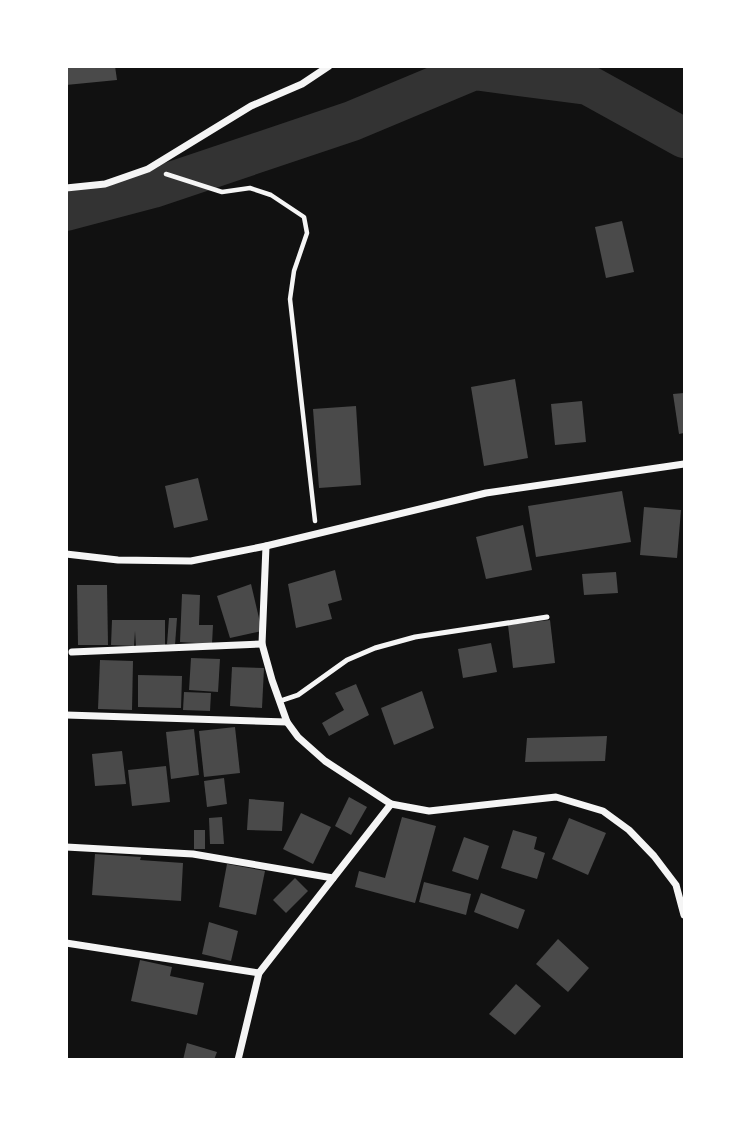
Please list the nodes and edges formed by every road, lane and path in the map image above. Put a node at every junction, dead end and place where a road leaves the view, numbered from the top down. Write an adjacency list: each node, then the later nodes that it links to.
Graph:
1 (329, 66): 2 (street)
2 (148, 169): 3 (street); 5 (path)
3 (66, 188)
4 (684, 464): 5 (street)
5 (317, 533): 6 (street)
6 (267, 546): 7 (street); 9 (street)
7 (66, 554)
8 (547, 617): 11 (lane)
9 (262, 644): 10 (street); 11 (street)
10 (72, 652)
11 (280, 701): 13 (street)
12 (66, 715): 13 (street)
13 (287, 722): 14 (street)
14 (391, 804): 16 (street); 17 (street)
15 (66, 847): 16 (street)
16 (333, 878): 19 (street)
17 (684, 915)
18 (66, 943): 19 (street)
19 (259, 973): 20 (street)
20 (237, 1059)

